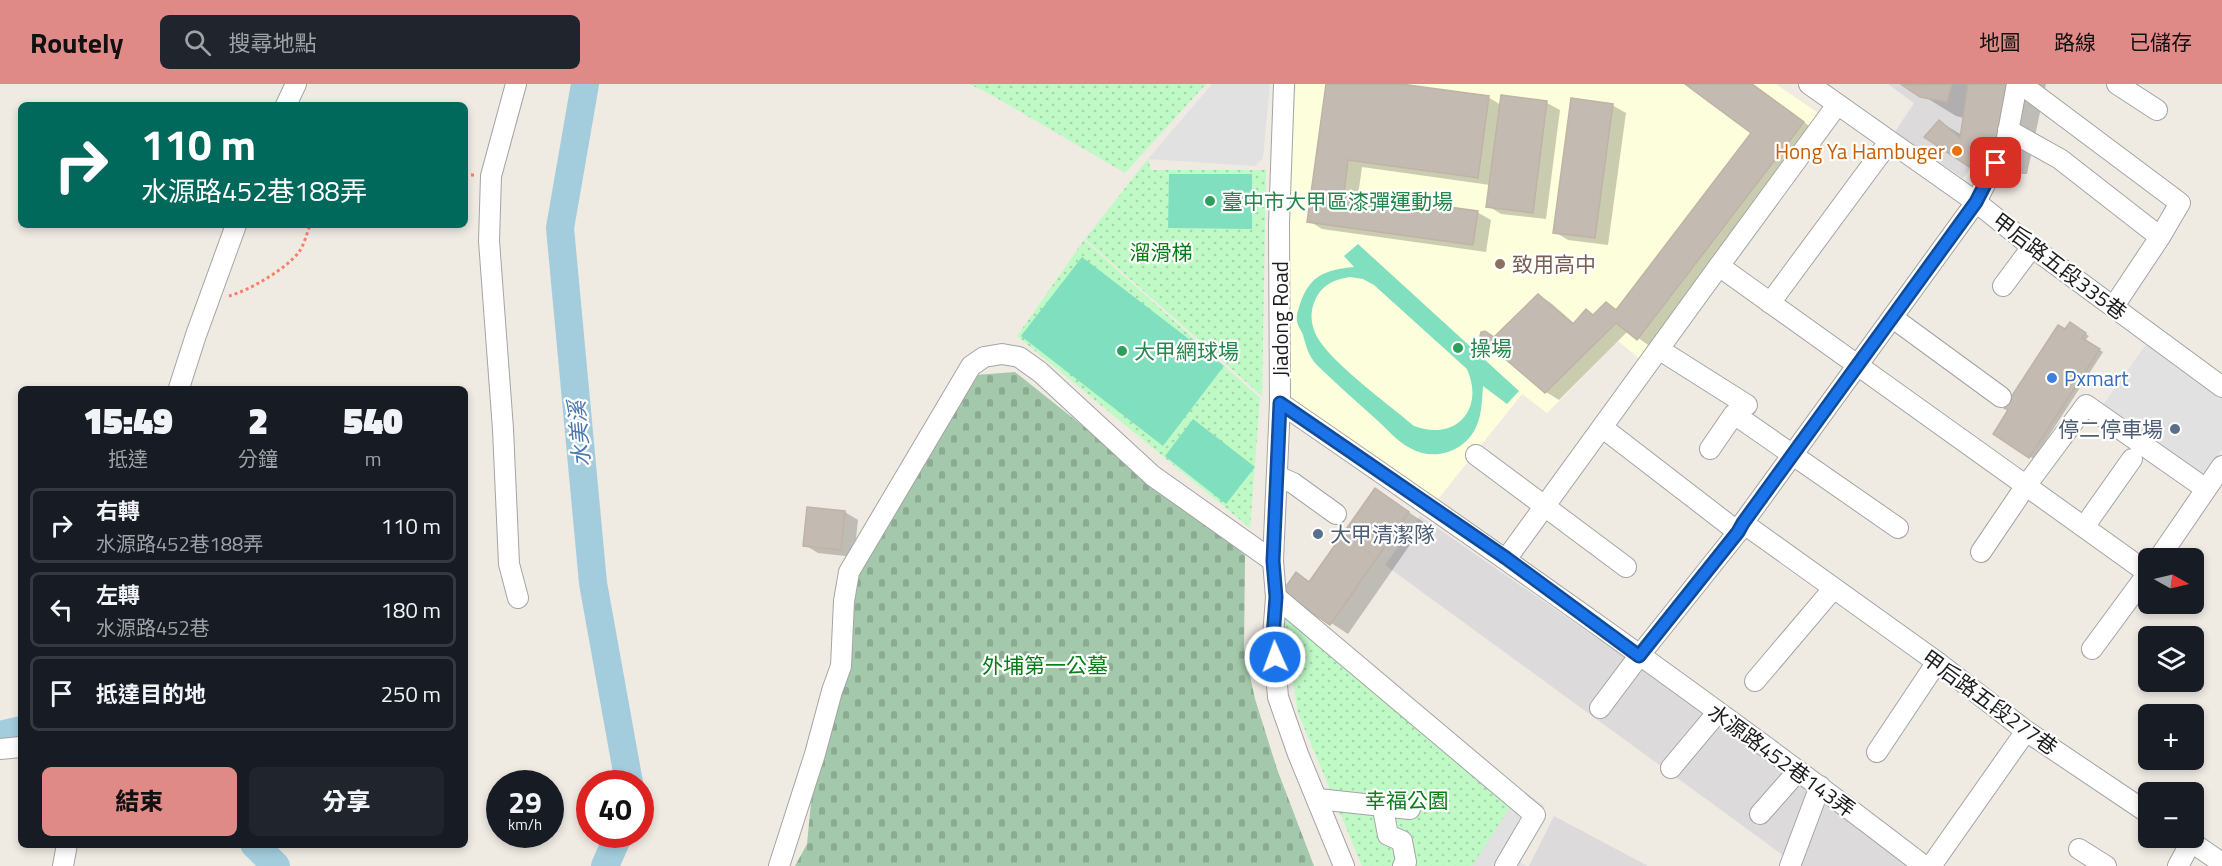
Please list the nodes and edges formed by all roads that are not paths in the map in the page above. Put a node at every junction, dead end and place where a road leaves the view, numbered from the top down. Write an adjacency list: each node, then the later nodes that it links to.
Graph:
1 (296, 84): 7 (street)
2 (516, 84): 51 (street)
3 (1284, 84): 26 (street, Jiadong Road)
4 (1809, 84): 8 (street, 甲后路五段335巷)
5 (2019, 84): 10 (street); 14 (street)
6 (2117, 84): 9 (street)
7 (287, 102)
8 (1837, 105): 11 (street, 甲后路五段335巷); 16 (street)
9 (2157, 110)
10 (2008, 130): 12 (street); 14 (street)
11 (1889, 142): 12 (street, 甲后路五段335巷); 18 (street)
12 (1976, 202): 15 (street, 甲后路五段335巷); 20 (street)
13 (235, 228): 23 (street)
14 (2160, 237): 19 (street)
15 (2032, 247): 17 (street); 19 (street, 甲后路五段335巷)
16 (1719, 266): 18 (street); 21 (street)
17 (2003, 286)
18 (1770, 303): 22 (street)
19 (2114, 306): 24 (street, 甲后路五段335巷)
20 (1893, 318): 22 (street); 25 (street)
21 (1660, 350): 27 (street); 28 (street)
22 (1858, 365): 30 (street); 35 (street)
23 (180, 386)
24 (2222, 387)
25 (2001, 397)
26 (1280, 403): 34 (street, Jiadong Road); 44 (street, 水源路452巷143弄)
27 (1748, 405)
28 (1603, 428): 37 (street); 40 (street, 甲后路五段277巷)
29 (1710, 449): 30 (street)
30 (1794, 454): 40 (street); 41 (street)
31 (1476, 455): 37 (street)
32 (2132, 459): 39 (street)
33 (2222, 466): 36 (street)
34 (1277, 476): 38 (street); 45 (street, Jiadong Road)
35 (2025, 487): 36 (street); 39 (street); 43 (street)
36 (2206, 489): 42 (street)
37 (1544, 504): 44 (street); 47 (street)
38 (1336, 514)
39 (2084, 527): 46 (street)
40 (1741, 528): 49 (street, 甲后路五段277巷); 53 (street)
41 (1898, 528)
42 (2166, 548)
43 (1981, 552)
44 (1506, 558): 53 (street, 水源路452巷143弄)
45 (1273, 561): 50 (street, Jiadong Road); 76 (street)
46 (2138, 566)
47 (1626, 567)
48 (2138, 587): 52 (street)
49 (1833, 589): 54 (street, 甲后路五段277巷); 55 (street)
50 (1276, 597): 65 (street, Jiadong Road); 79 (street)
51 (518, 598)
52 (2092, 650)
53 (1639, 656): 56 (street); 57 (street, 水源路452巷143弄)
54 (1937, 662): 58 (street, 甲后路五段277巷); 61 (street)
55 (1755, 681)
56 (1600, 708)
57 (1717, 712): 62 (street); 63 (street, 水源路452巷143弄)
58 (2026, 731): 67 (street, 甲后路五段277巷); 82 (street)
59 (18, 747): 60 (street)
60 (0, 749)
61 (1877, 752)
62 (1671, 768)
63 (1798, 771): 64 (street, 水源路452巷143弄); 69 (street)
64 (1820, 786): 80 (street); 81 (street, 水源路452巷143弄)
65 (1318, 799): 66 (street); 77 (street, Jiadong Road)
66 (1382, 804): 68 (street); 78 (street)
67 (2138, 806)
68 (1410, 808)
69 (1760, 814)
70 (66, 848): 75 (street)
71 (2185, 848): 84 (street)
72 (2200, 848): 74 (street)
73 (2079, 849): 83 (street)
74 (2222, 863)
75 (63, 866)
76 (779, 866)
77 (1344, 866)
78 (1403, 866)
79 (1505, 866)
80 (1790, 866)
81 (1924, 866)
82 (1931, 866)
83 (2106, 866)
84 (2178, 866)

